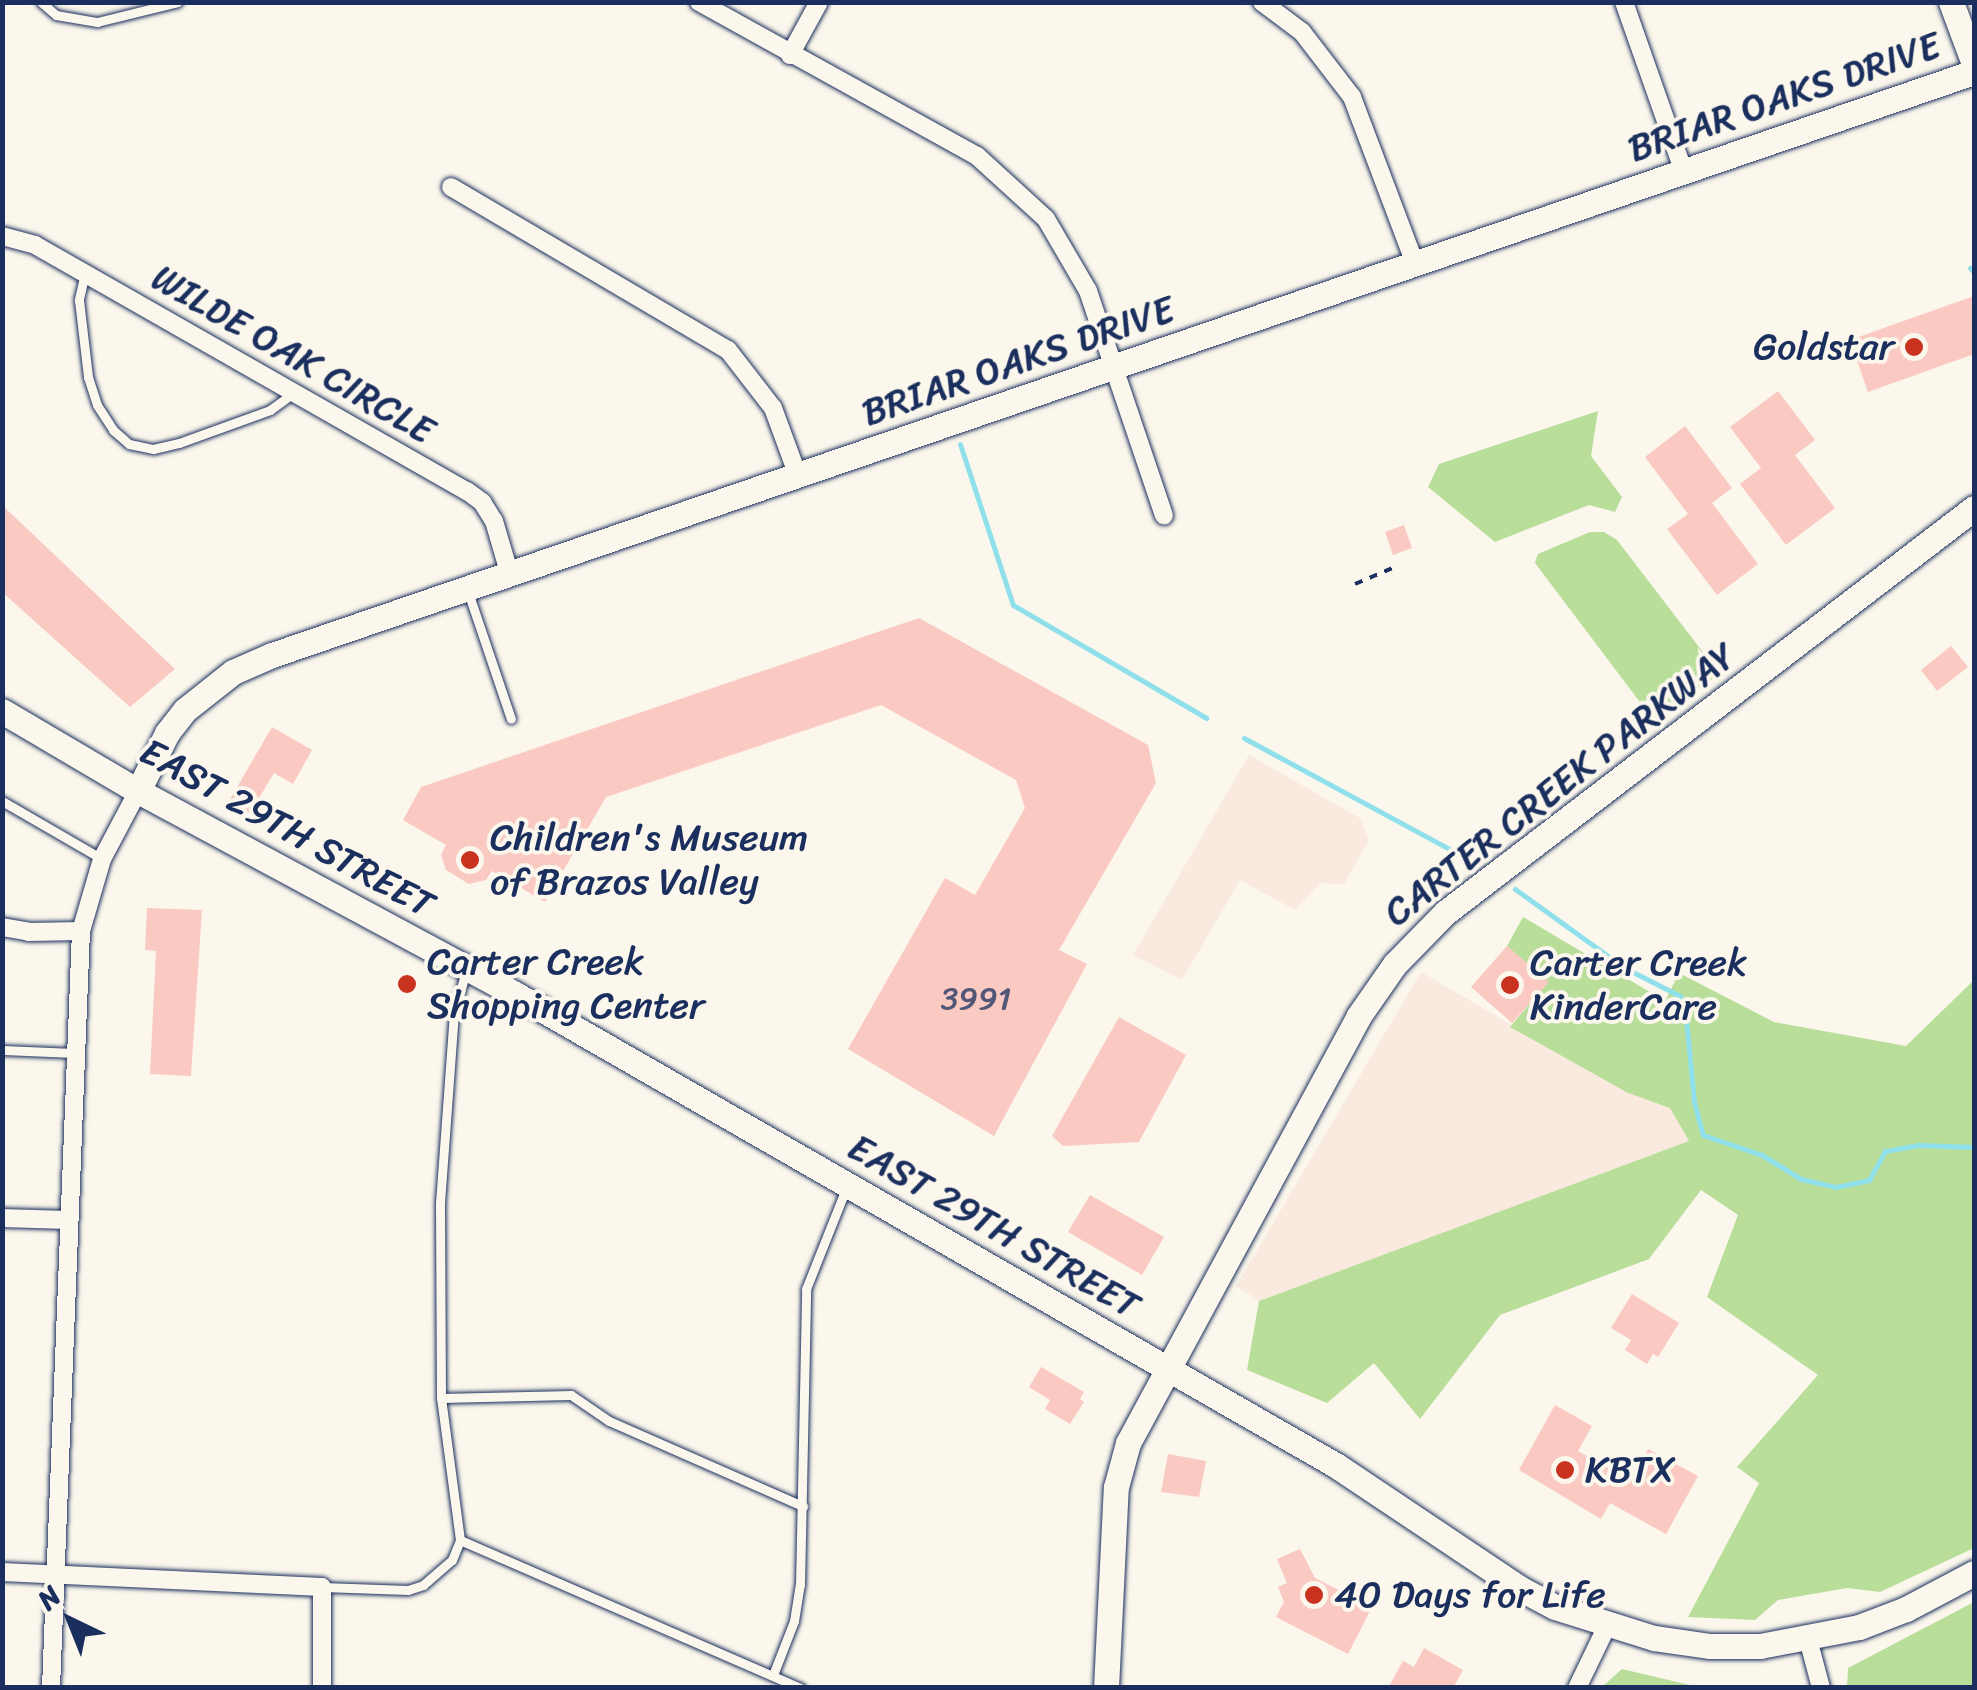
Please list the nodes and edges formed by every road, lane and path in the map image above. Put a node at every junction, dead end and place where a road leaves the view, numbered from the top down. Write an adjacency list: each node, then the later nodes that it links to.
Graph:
1 (41, 2): 2 (lane)
2 (178, 2)
3 (698, 2): 8 (street)
4 (819, 2): 8 (street)
5 (1262, 2): 14 (street)
6 (1624, 2): 11 (street)
7 (1952, 2): 9 (street)
8 (790, 55): 16 (street)
9 (1974, 64)
10 (1974, 72): 11 (street, BRIAR OAKS DRIVE)
11 (1683, 170): 14 (street, BRIAR OAKS DRIVE)
12 (452, 187): 18 (street)
13 (2, 236): 15 (street, WILDE OAK CIRCLE)
14 (1415, 264): 16 (street, BRIAR OAKS DRIVE)
15 (84, 273): 17 (street, WILDE OAK CIRCLE); 17 (lane)
16 (1112, 369): 18 (street, BRIAR OAKS DRIVE); 20 (street)
17 (294, 392): 22 (street, WILDE OAK CIRCLE)
18 (798, 476): 22 (street, BRIAR OAKS DRIVE)
19 (1974, 508): 38 (street, CARTER CREEK PARKWAY)
20 (1164, 515)
21 (1395, 566): 23 (path)
22 (509, 572): 24 (street, BRIAR OAKS DRIVE)
23 (1355, 584)
24 (466, 587): 26 (lane); 27 (street, BRIAR OAKS DRIVE)
25 (2, 712): 27 (street, EAST 29TH STREET)
26 (511, 718)
27 (138, 790): 29 (street); 32 (street, EAST 29TH STREET)
28 (2, 801): 29 (lane)
29 (102, 859): 31 (street)
30 (2, 927): 31 (street)
31 (81, 932): 34 (street)
32 (466, 969): 35 (street, EAST 29TH STREET); 39 (lane)
33 (2, 1050): 34 (lane)
34 (76, 1054): 37 (street)
35 (847, 1185): 38 (street, EAST 29TH STREET); 40 (lane)
36 (2, 1218): 37 (street)
37 (68, 1220): 44 (street)
38 (1166, 1369): 46 (street, EAST 29TH STREET); 52 (street, CARTER CREEK PARKWAY)
39 (441, 1398): 40 (lane); 41 (lane)
40 (802, 1506): 48 (lane)
41 (460, 1540): 45 (lane); 48 (lane)
42 (2, 1572): 44 (street)
43 (1974, 1573): 47 (street, EAST 29TH STREET)
44 (53, 1575): 45 (street); 49 (street)
45 (322, 1587): 50 (street)
46 (1607, 1626): 47 (street, EAST 29TH STREET); 53 (street)
47 (1808, 1639): 54 (street)
48 (772, 1675): 51 (lane)
49 (51, 1688)
50 (322, 1688)
51 (801, 1688)
52 (1106, 1688)
53 (1577, 1688)
54 (1821, 1688)

